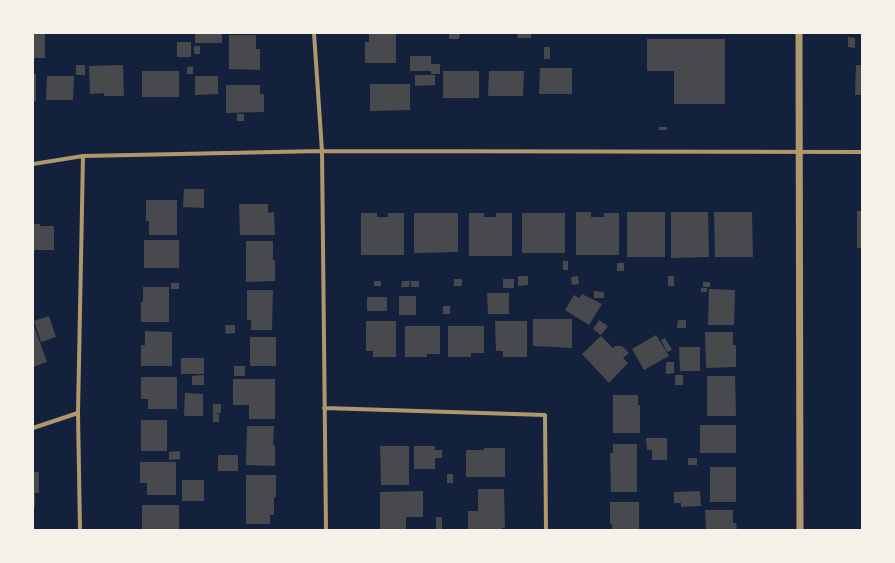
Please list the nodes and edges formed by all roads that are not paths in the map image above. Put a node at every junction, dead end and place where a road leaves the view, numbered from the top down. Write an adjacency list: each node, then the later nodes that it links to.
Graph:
1 (314, 33): 3 (street)
2 (799, 33): 4 (street)
3 (322, 151): 4 (street); 6 (street); 8 (street)
4 (799, 152): 5 (street); 14 (street)
5 (862, 152)
6 (83, 156): 7 (street); 9 (street)
7 (33, 164)
8 (324, 408): 12 (street); 13 (street)
9 (78, 413): 10 (street); 11 (street)
10 (33, 428)
11 (80, 530)
12 (326, 530)
13 (546, 530)
14 (800, 530)

